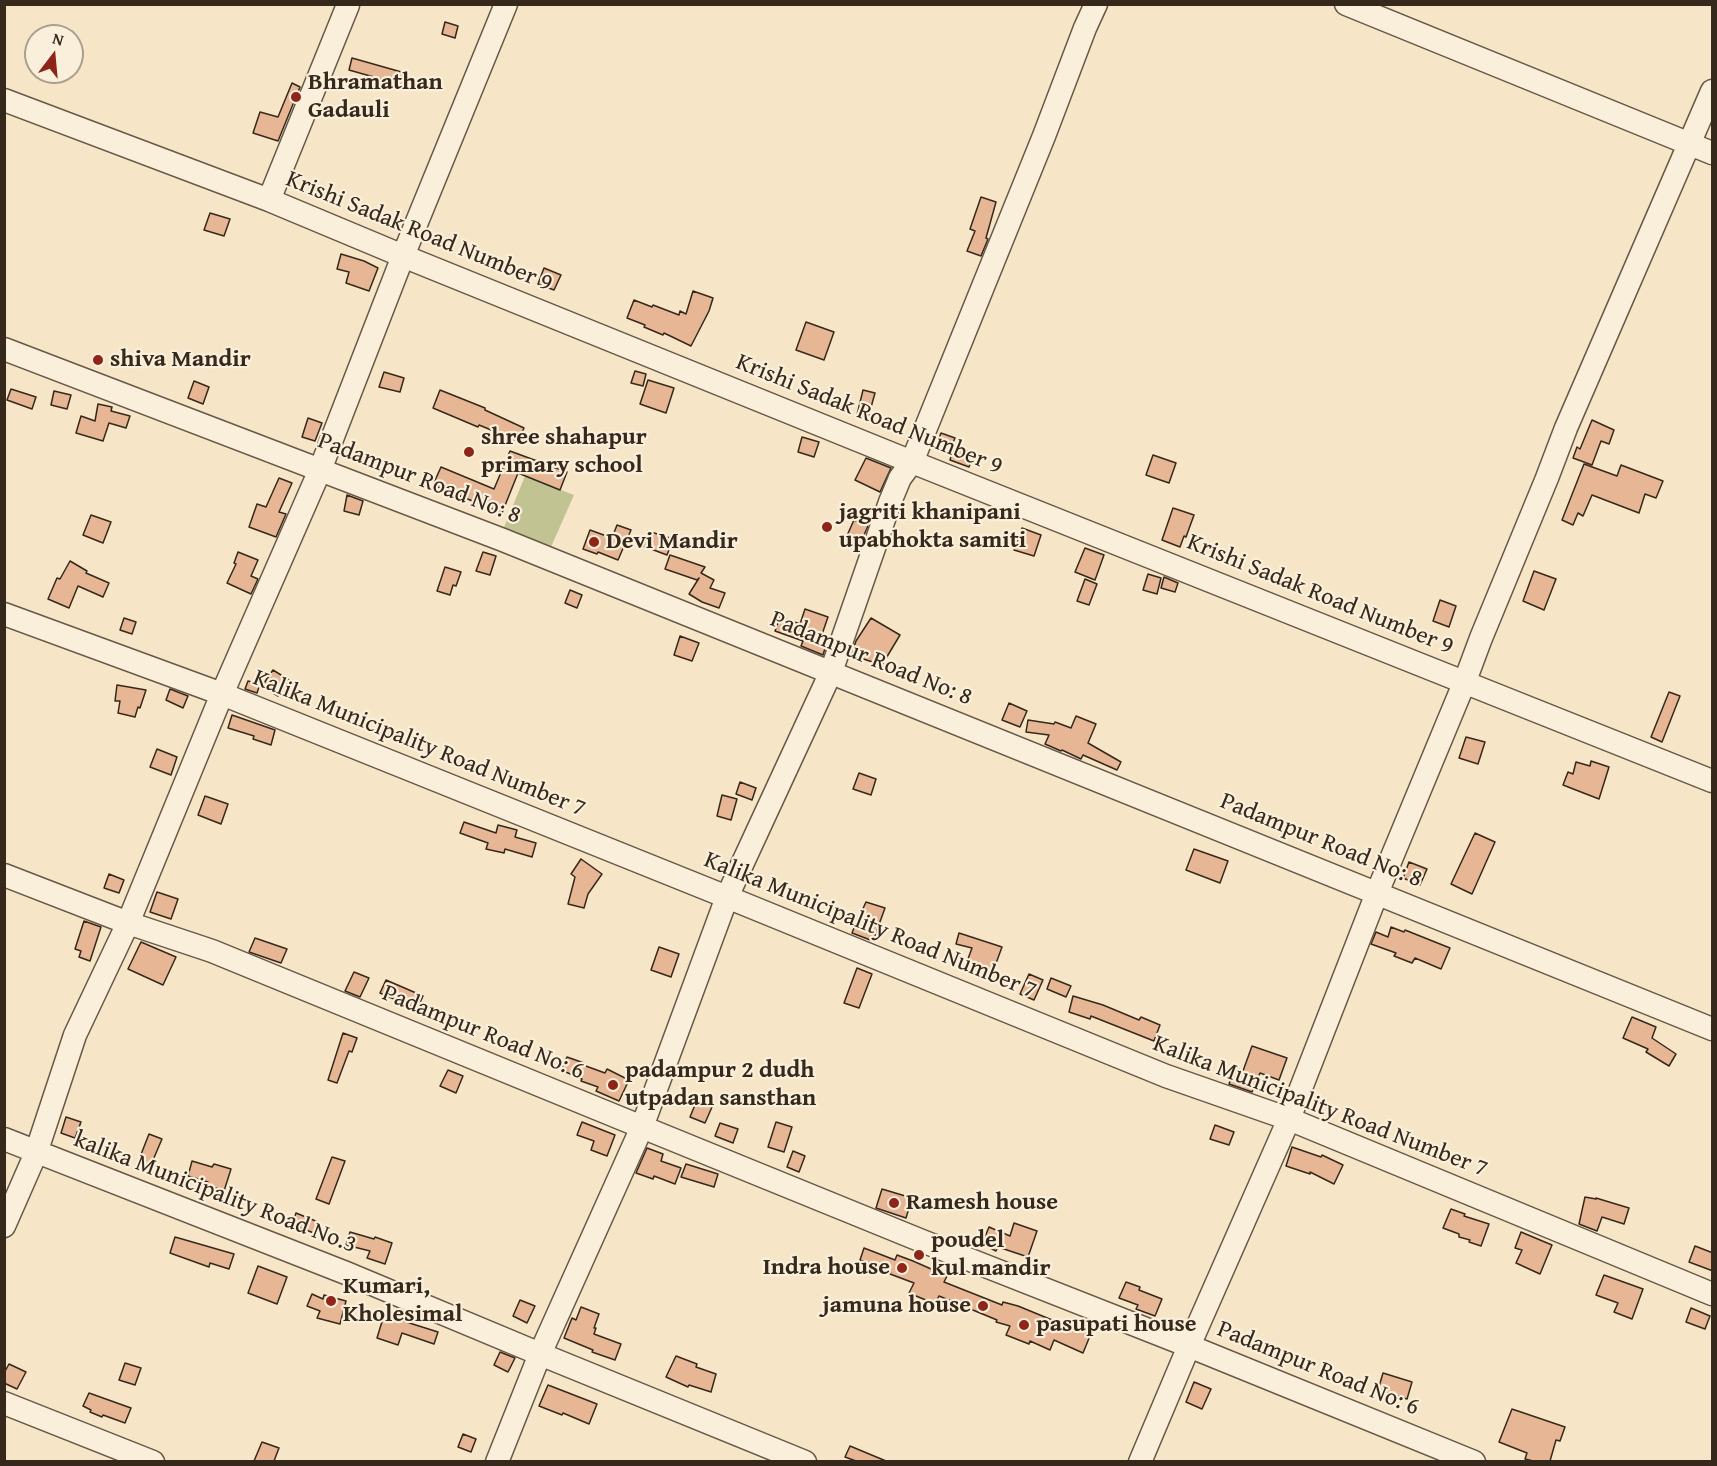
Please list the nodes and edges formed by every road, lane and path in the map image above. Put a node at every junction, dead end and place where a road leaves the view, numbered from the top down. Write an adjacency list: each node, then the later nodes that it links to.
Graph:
1 (506, 4): 10 (street)
2 (1096, 4): 12 (street)
3 (1346, 4): 7 (street)
4 (348, 5): 9 (street)
5 (1713, 91): 7 (street)
6 (4, 100): 9 (street, Krishi Sadak Road Number 9)
7 (1690, 144): 8 (street); 16 (street)
8 (1713, 153)
9 (269, 200): 10 (street, Krishi Sadak Road Number 9)
10 (403, 256): 12 (street, Krishi Sadak Road Number 9); 13 (street)
11 (4, 349): 13 (street, Padampur Road No: 8)
12 (912, 462): 15 (street); 16 (street, Krishi Sadak Road Number 9)
13 (320, 470): 15 (street, Padampur Road No: 8); 17 (street)
14 (4, 614): 17 (street, Kalika Municipality Road Number 7)
15 (831, 672): 20 (street, Padampur Road No: 8); 21 (street)
16 (1465, 681): 18 (street, Krishi Sadak Road Number 9); 20 (street)
17 (222, 694): 21 (street, Kalika Municipality Road Number 7); 22 (street)
18 (1713, 781)
19 (4, 875): 22 (street, Padampur Road No: 6)
20 (1377, 893): 23 (street, Padampur Road No: 8); 24 (street)
21 (727, 897): 24 (street, Kalika Municipality Road Number 7); 25 (street)
22 (128, 923): 25 (street, Padampur Road No: 6); 27 (street)
23 (1713, 1029)
24 (1289, 1119): 29 (street, Kalika Municipality Road Number 7); 30 (street)
25 (642, 1127): 30 (street, Padampur Road No: 6); 31 (street)
26 (4, 1139): 27 (street, kalika Municipality Road No.3)
27 (36, 1153): 28 (street); 31 (street, kalika Municipality Road No.3)
28 (4, 1226)
29 (1713, 1294)
30 (1189, 1346): 36 (street); 37 (street, Padampur Road No: 6)
31 (540, 1354): 34 (street); 35 (street, kalika Municipality Road No.3)
32 (4, 1404): 33 (street)
33 (153, 1461)
34 (497, 1461)
35 (805, 1461)
36 (1140, 1461)
37 (1474, 1461)

